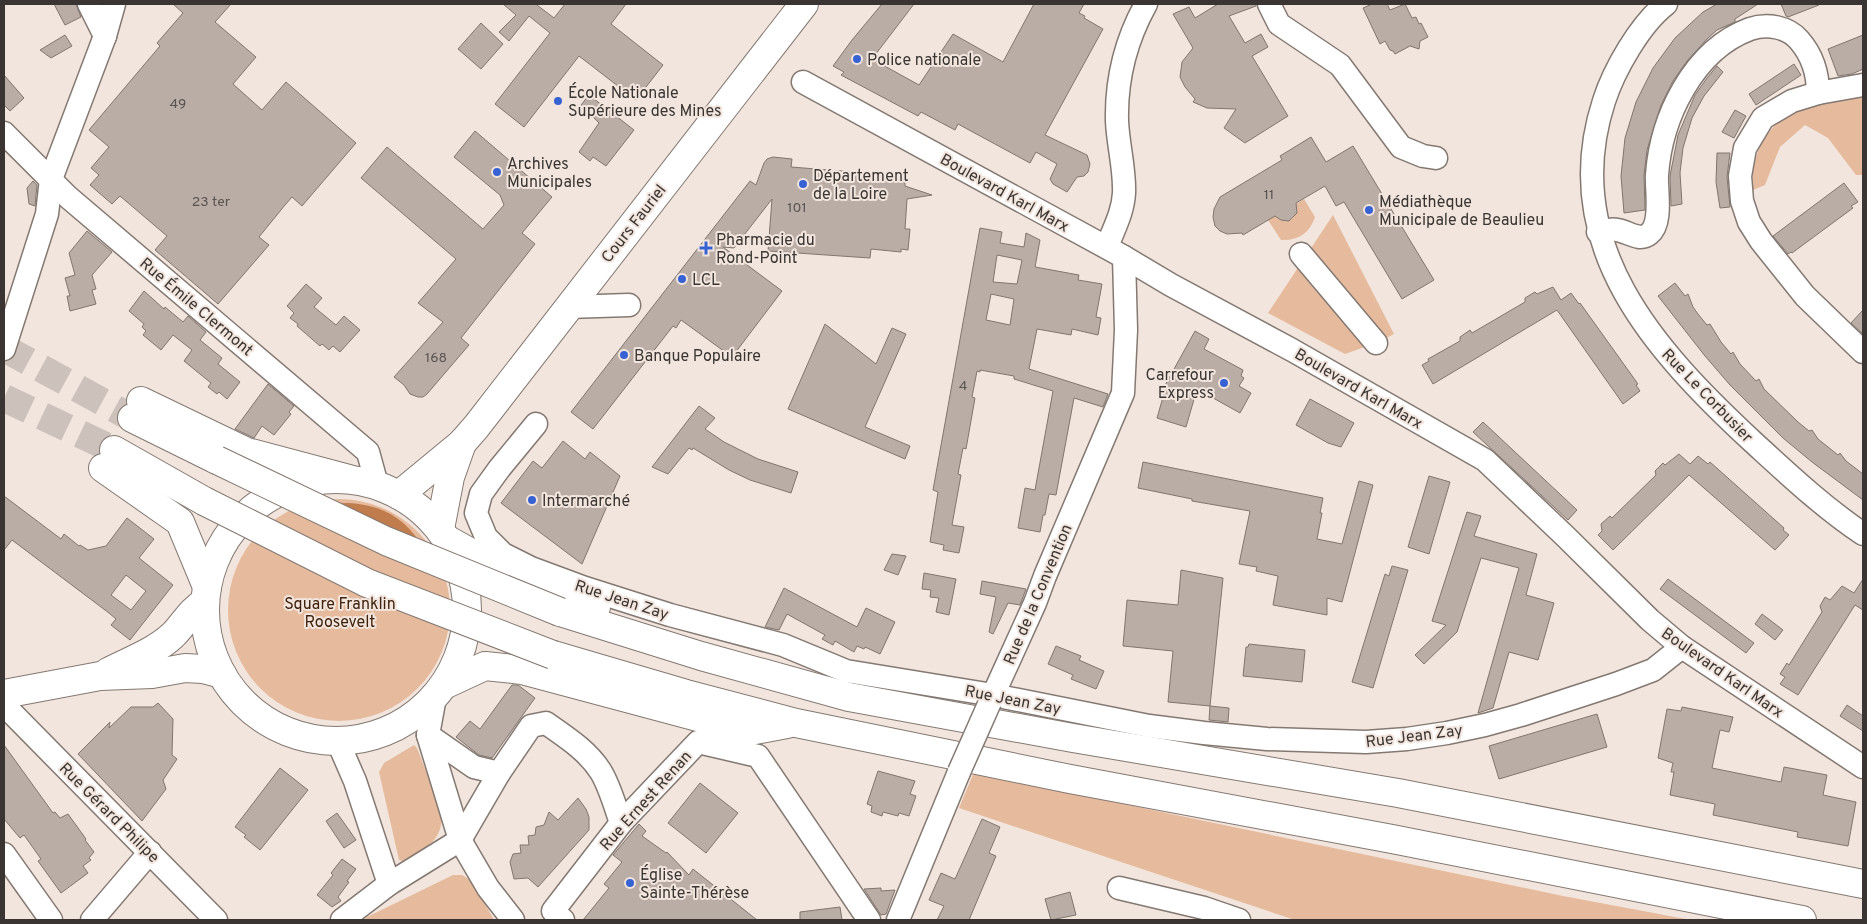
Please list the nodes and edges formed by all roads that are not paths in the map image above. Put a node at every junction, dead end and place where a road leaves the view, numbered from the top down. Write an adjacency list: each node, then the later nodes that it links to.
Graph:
1 (89, 4): 7 (street)
2 (114, 4): 7 (street)
3 (804, 4): 18 (main road, Cours Fauriel)
4 (1146, 4): 15 (street, Rue de la Convention)
5 (1269, 4): 12 (street)
6 (1658, 6): 14 (street, Rue Le Corbusier)
7 (105, 36): 13 (street)
8 (803, 82): 15 (street, Boulevard Karl Marx)
9 (1863, 85): 10 (street)
10 (1818, 93): 14 (street); 21 (street)
11 (4, 134): 13 (street, Rue Émile Clermont)
12 (1436, 158)
13 (51, 179): 20 (street); 25 (street, Rue Émile Clermont)
14 (1598, 232): 26 (street, Rue Le Corbusier)
15 (1115, 252): 29 (street, Boulevard Karl Marx); 35 (street, Rue de la Convention)
16 (1301, 254): 19 (street)
17 (629, 304): 18 (street)
18 (568, 307): 23 (main road, Cours Fauriel)
19 (1376, 343)
20 (4, 349)
21 (1863, 352)
22 (536, 424): 35 (street, Rue Jean Zay)
23 (462, 443): 25 (main road, Cours Fauriel); 27 (main road, Cours Fauriel)
24 (349, 479): 25 (main road); 28 (main road); 34 (main road, bridge)
25 (388, 490): 27 (main road)
26 (1863, 534)
27 (444, 535): 32 (main road); 34 (main road)
28 (206, 594): 30 (main road); 31 (main road); 37 (main road, bridge)
29 (1682, 647): 35 (street, Rue Jean Zay); 40 (street, Boulevard Karl Marx)
30 (222, 674): 31 (main road); 39 (main road)
31 (100, 676): 33 (main road)
32 (440, 691): 37 (main road); 38 (street); 39 (main road)
33 (4, 694)
34 (848, 697): 47 (main road)
35 (992, 698): 56 (street, Rue de la Convention, bridge)
36 (4, 705): 44 (street, Rue Gérard Philipe)
37 (796, 723): 58 (main road)
38 (428, 735): 41 (street); 43 (street)
39 (338, 742): 46 (street)
40 (1863, 768)
41 (499, 772): 42 (street); 43 (street)
42 (621, 823): 54 (street, Rue Ernest Renan); 55 (street, Rue Ernest Renan)
43 (460, 840): 46 (street); 53 (street)
44 (150, 852): 50 (street); 51 (street, Rue Gérard Philipe)
45 (4, 854): 49 (street)
46 (388, 884): 52 (street)
47 (1863, 884)
48 (1119, 888): 57 (street)
49 (51, 920)
50 (92, 920)
51 (216, 920)
52 (342, 920)
53 (513, 920)
54 (563, 920)
55 (869, 920)
56 (898, 920)
57 (1239, 920)
58 (1802, 920)

